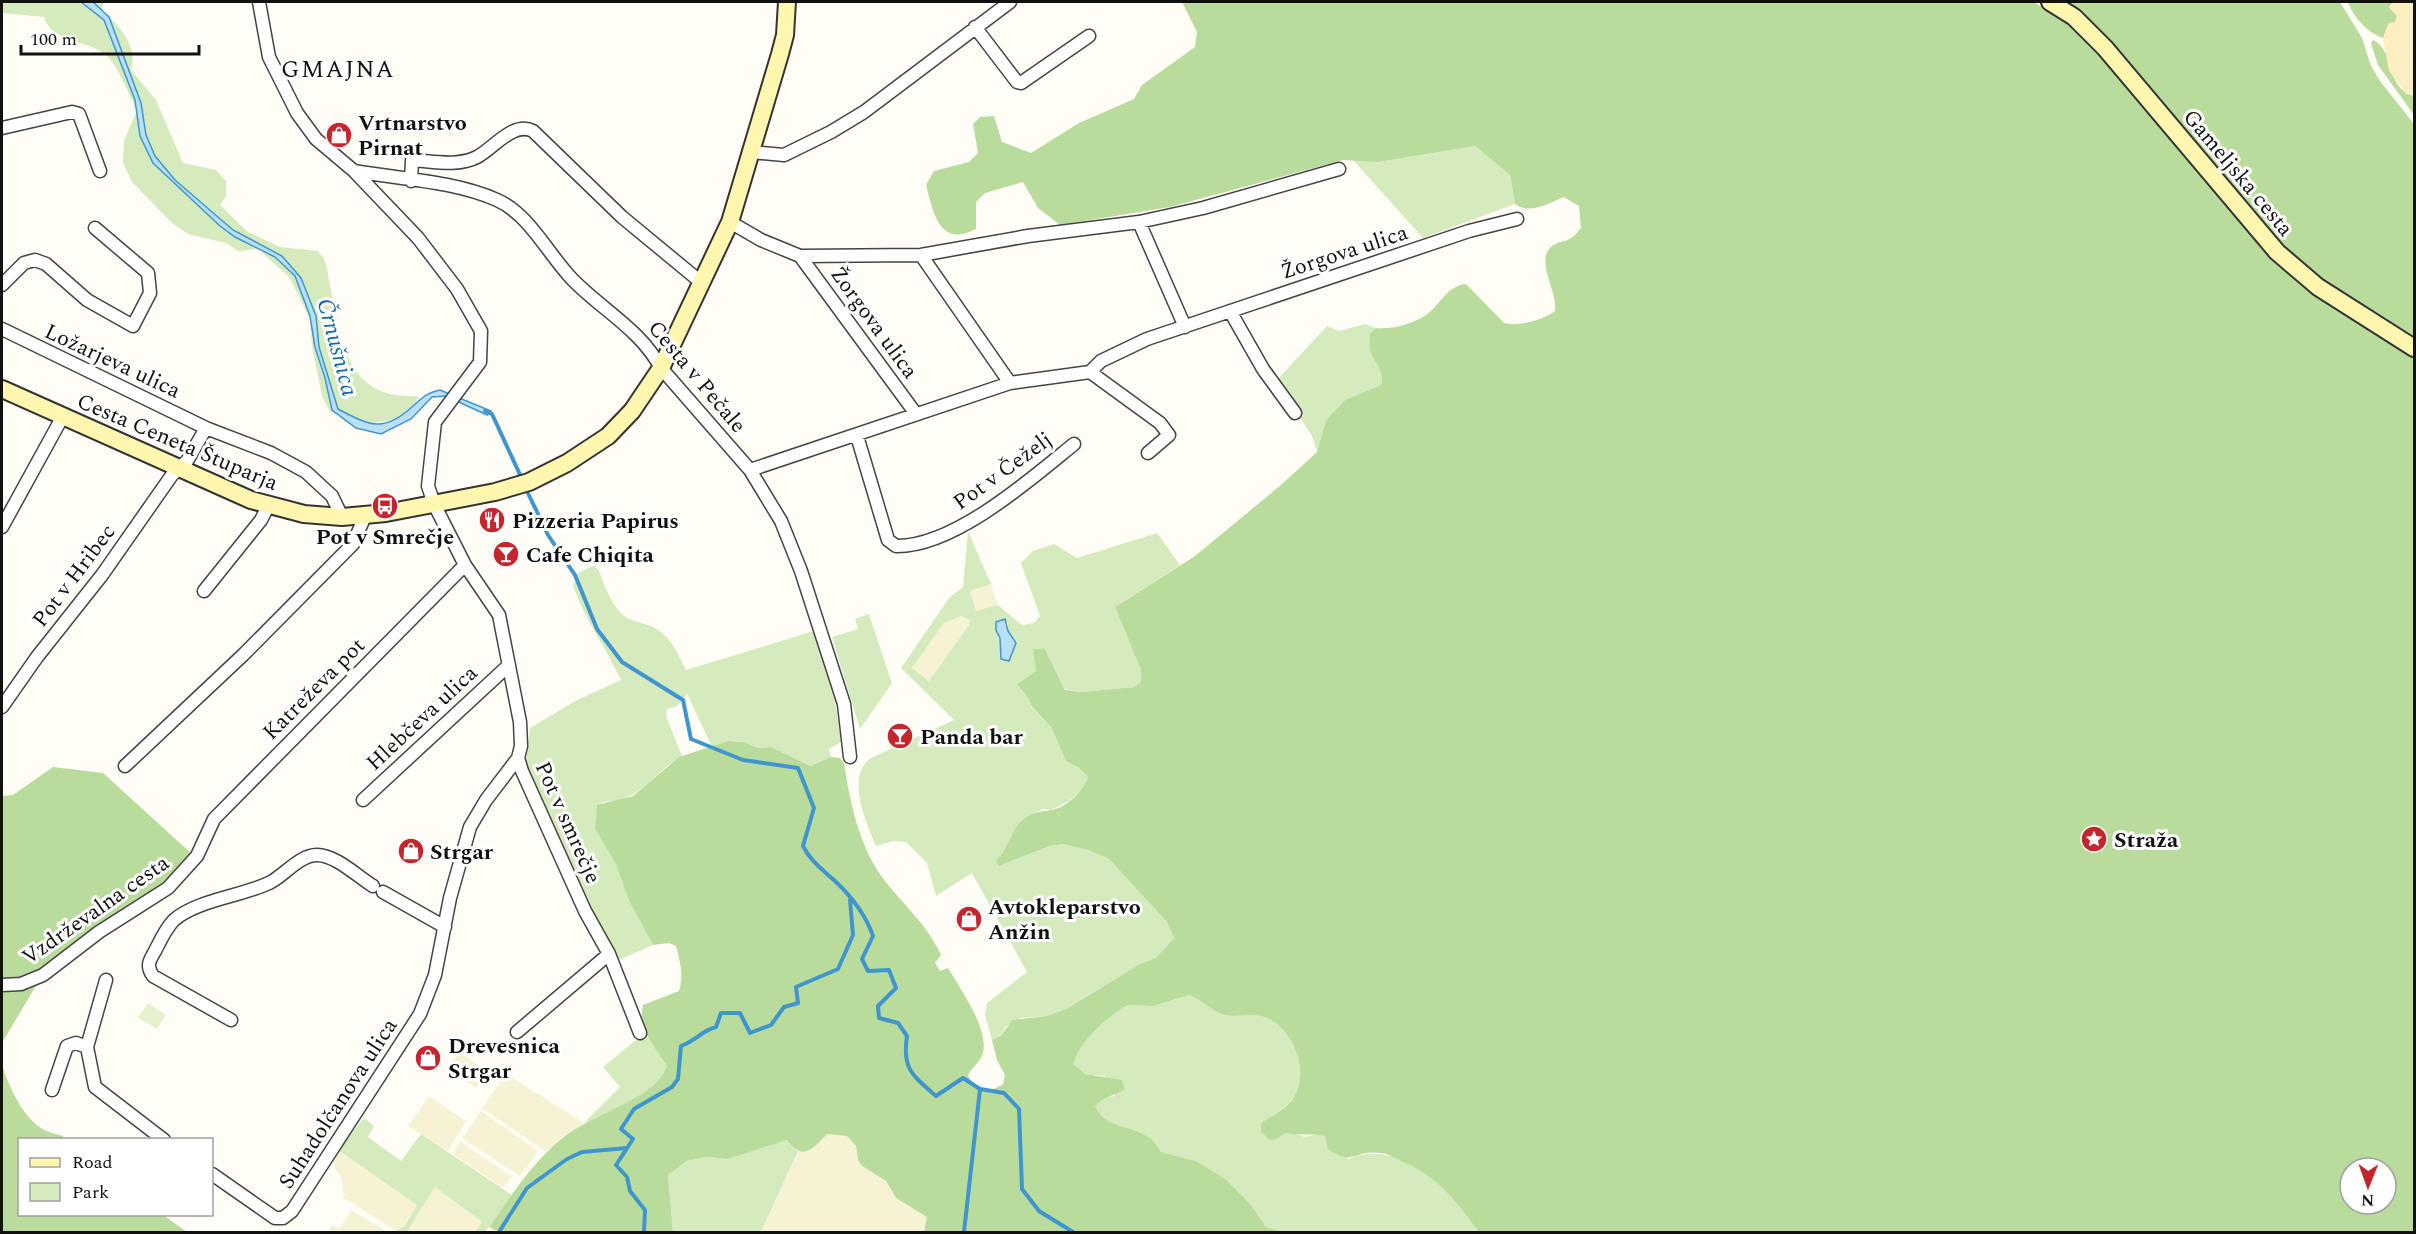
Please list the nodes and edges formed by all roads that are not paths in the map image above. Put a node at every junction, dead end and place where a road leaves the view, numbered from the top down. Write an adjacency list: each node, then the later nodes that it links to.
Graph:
1 (259, 2): 11 (street, Pot v smrečje)
2 (787, 2): 8 (street, Cesta Ceneta Štuparja)
3 (1010, 2): 5 (street)
4 (2050, 2): 24 (street, Gameljska cesta)
5 (975, 27): 6 (street); 8 (street)
6 (1089, 36)
7 (2, 125): 10 (street)
8 (751, 152): 14 (street, Cesta Ceneta Štuparja)
9 (1339, 169): 15 (street, Žorgova ulica)
10 (100, 171)
11 (354, 171): 12 (street, Cesta v Pečale); 38 (street, Pot v smrečje)
12 (411, 181): 19 (street); 25 (street, Cesta v Pečale)
13 (1516, 219): 21 (street, Žorgova ulica)
14 (730, 222): 18 (street, Žorgova ulica); 19 (street, Cesta Ceneta Štuparja)
15 (1139, 222): 17 (street, Žorgova ulica); 22 (street)
16 (95, 228): 20 (street, Ložarjeva ulica)
17 (921, 255): 18 (street, Žorgova ulica); 27 (street)
18 (800, 256): 30 (street, Žorgova ulica)
19 (702, 283): 25 (street, Cesta Ceneta Štuparja)
20 (2, 285)
21 (1230, 311): 22 (street, Žorgova ulica); 29 (street)
22 (1185, 327): 26 (street, Žorgova ulica)
23 (2, 329): 32 (street, Ložarjeva ulica)
24 (2415, 348)
25 (661, 368): 37 (street, Cesta v Pečale); 38 (street, Cesta Ceneta Štuparja)
26 (1090, 372): 27 (street, Žorgova ulica); 35 (street)
27 (1010, 383): 30 (street, Žorgova ulica)
28 (2, 389): 31 (street, Cesta Ceneta Štuparja)
29 (1295, 413)
30 (916, 414): 33 (street, Žorgova ulica)
31 (63, 416): 36 (street, Cesta Ceneta Štuparja); 42 (street)
32 (206, 428): 36 (street, Pot v Hribec); 41 (street, Cesta Ceneta Štuparja)
33 (857, 436): 34 (street, Pot v Čeželj); 37 (street, Žorgova ulica)
34 (1074, 444)
35 (1148, 453)
36 (179, 469): 39 (street, Cesta Ceneta Štuparja); 46 (street, Pot v Hribec)
37 (750, 470): 48 (street, Cesta v Pečale)
38 (434, 504): 40 (street, Cesta Ceneta Štuparja); 43 (street, Pot v smrečje)
39 (268, 506): 41 (street, Cesta Ceneta Štuparja); 44 (street)
40 (365, 516): 41 (street, Cesta Ceneta Štuparja); 49 (street)
41 (342, 517)
42 (2, 527)
43 (465, 565): 45 (street, Pot v smrečje); 51 (street, Katreževa pot)
44 (204, 591)
45 (508, 664): 47 (street, Pot v smrečje); 50 (street, Hlebčeva ulica)
46 (2, 707)
47 (518, 758): 52 (street, Suhadolčanova ulica); 53 (street, Pot v smrečje)
48 (850, 758)
49 (125, 766)
50 (363, 800)
51 (201, 847): 55 (street, Vzdrževalna cesta)
52 (445, 927): 56 (street); 62 (street, Suhadolčanova ulica)
53 (609, 954): 57 (street); 58 (street, Pot v smrečje)
54 (106, 980): 59 (street)
55 (2, 985)
56 (231, 1020)
57 (517, 1032)
58 (640, 1033)
59 (87, 1047): 60 (street); 61 (street)
60 (52, 1090)
61 (161, 1138)
62 (213, 1175)

